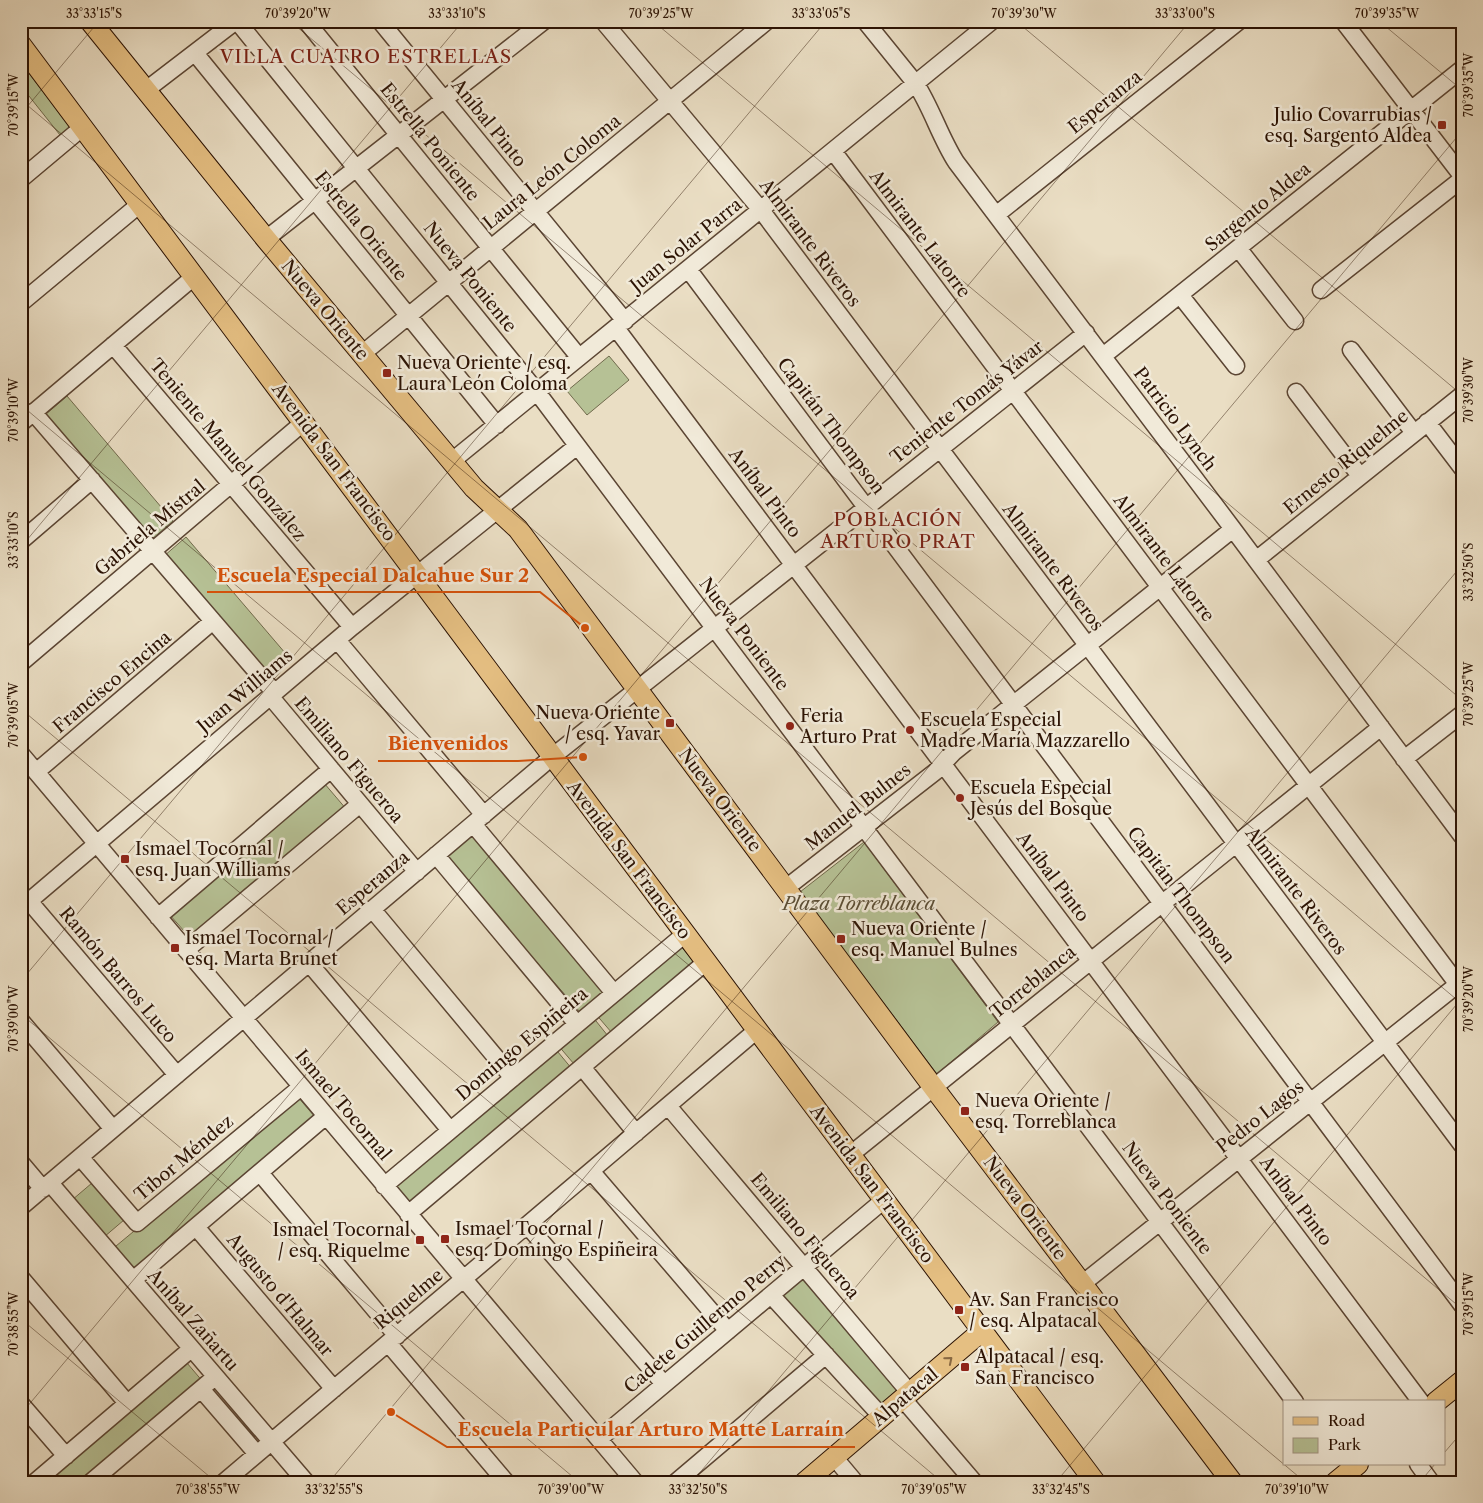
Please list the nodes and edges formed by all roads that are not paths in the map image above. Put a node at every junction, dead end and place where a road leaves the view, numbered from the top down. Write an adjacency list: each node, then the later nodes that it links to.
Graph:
1 (90, 21): 16 (main road, Nueva Oriente)
2 (237, 21): 13 (street); 23 (street, Nueva Poniente)
3 (306, 21): 21 (street, Estrella Poniente)
4 (380, 21): 17 (street, Aníbal Pinto)
5 (544, 21): 17 (street)
6 (603, 21): 18 (street, Almirante Riveros)
7 (767, 21): 18 (street, Laura León Coloma)
8 (865, 21): 15 (street, Patricio Lynch)
9 (992, 21): 15 (street, Juan Solar Parra)
10 (1239, 21): 30 (street, Esperanza)
11 (1343, 21): 19 (street)
12 (21, 45): 20 (main road, Avenida San Francisco)
13 (195, 53): 16 (street); 26 (street, Estrella Oriente)
14 (1462, 69): 19 (street, Sargento Aldea)
15 (916, 84): 22 (street, Juan Solar Parra); 30 (street, Patricio Lynch)
16 (146, 90): 31 (main road, Nueva Oriente)
17 (444, 100): 21 (street); 29 (street, Aníbal Pinto)
18 (670, 101): 28 (street, Almirante Riveros); 29 (street, Laura León Coloma)
19 (1411, 110): 24 (street); 33 (street, Sargento Aldea)
20 (83, 127): 25 (street); 27 (main road, Avenida San Francisco)
21 (399, 136): 23 (street); 32 (street, Estrella Poniente)
22 (833, 151): 28 (street, Juan Solar Parra); 50 (street, Almirante Latorre)
23 (356, 169): 26 (street); 36 (street, Nueva Poniente)
24 (1462, 178): 37 (street)
25 (21, 179)
26 (315, 201): 31 (street); 40 (street, Estrella Oriente)
27 (140, 204): 35 (main road, Avenida San Francisco); 39 (street)
28 (761, 210): 34 (street, Juan Solar Parra); 60 (street, Almirante Riveros)
29 (535, 212): 32 (street, Laura León Coloma); 42 (street, Aníbal Pinto)
30 (996, 215): 43 (street, Patricio Lynch)
31 (266, 239): 46 (main road, Nueva Oriente)
32 (490, 248): 36 (street, Laura León Coloma); 48 (street, Estrella Poniente)
33 (1238, 248): 38 (street, Sargento Aldea); 41 (street)
34 (688, 269): 42 (street, Juan Solar Parra); 66 (street, Capitán Thompson)
35 (195, 276): 44 (street); 55 (main road, Avenida San Francisco)
36 (449, 283): 40 (street, Laura León Coloma); 51 (street, Nueva Poniente)
37 (1321, 290)
38 (1180, 295): 47 (street, Sargento Aldea); 49 (street)
39 (21, 303)
40 (408, 316): 46 (street, Laura León Coloma); 57 (street, Estrella Oriente)
41 (1295, 321)
42 (620, 324): 48 (street, Juan Solar Parra); 72 (street, Aníbal Pinto)
43 (1086, 333): 47 (street, Patricio Lynch); 50 (street, Teniente Tomás Yávar)
44 (113, 345): 54 (street); 65 (street, Teniente Manuel González)
45 (1351, 350): 58 (street)
46 (362, 354): 61 (main road, Nueva Oriente)
47 (1103, 356): 68 (street, Patricio Lynch)
48 (579, 358): 51 (street, Juan Solar Parra)
49 (1236, 366)
50 (1013, 391): 60 (street, Teniente Tomás Yávar); 74 (street, Almirante Latorre)
51 (537, 392): 57 (street, Juan Solar Parra); 59 (street, Nueva Poniente)
52 (1296, 392): 63 (street)
53 (1462, 395): 56 (street, Ernesto Riquelme)
54 (27, 417): 64 (street, Emiliano Figueroa)
55 (304, 422): 65 (street, Gabriela Mistral); 73 (main road, Avenida San Francisco)
56 (1427, 422): 58 (street, Ernesto Riquelme); 62 (street)
57 (497, 425): 61 (street, Juan Solar Parra)
58 (1414, 433): 63 (street, Ernesto Riquelme)
59 (577, 446): 67 (street, Juan Williams); 77 (street, Nueva Poniente)
60 (940, 449): 66 (street, Teniente Tomás Yávar); 79 (street, Almirante Riveros)
61 (452, 461): 67 (main road, Nueva Oriente)
62 (1462, 468)
63 (1360, 476): 71 (street, Ernesto Riquelme)
64 (92, 480): 69 (street); 70 (street, Emiliano Figueroa)
65 (231, 484): 70 (street, Gabriela Mistral); 76 (street, Teniente Manuel González)
66 (867, 508): 72 (street, Teniente Tomás Yávar); 83 (street, Capitán Thompson)
67 (499, 510): 73 (street, Juan Williams); 81 (main road, Nueva Oriente)
68 (1233, 529): 71 (street, Patricio Lynch); 74 (street, Manuel Bulnes)
69 (21, 541)
70 (153, 551): 75 (street, Emiliano Figueroa); 80 (street, Gabriela Mistral)
71 (1256, 560): 85 (street, Patricio Lynch)
72 (794, 565): 77 (street, Teniente Tomás Yávar); 89 (street, Aníbal Pinto)
73 (417, 573): 76 (street, Juan Williams); 87 (main road, Avenida San Francisco)
74 (1161, 587): 79 (street, Manuel Bulnes); 92 (street, Almirante Latorre)
75 (213, 621): 82 (street, Emiliano Figueroa); 91 (street, Francisco Encina)
76 (352, 627): 78 (street, Juan Williams)
77 (714, 628): 81 (street, Teniente Tomás Yávar); 95 (street, Nueva Poniente)
78 (336, 640): 82 (street, Juan Williams); 94 (street)
79 (1087, 646): 83 (street, Manuel Bulnes); 98 (street, Almirante Riveros)
80 (21, 663)
81 (638, 689): 87 (street, Esperanza); 101 (main road, Nueva Oriente)
82 (272, 694): 90 (street, Emiliano Figueroa); 97 (street, Juan Williams)
83 (1014, 705): 89 (street, Manuel Bulnes); 102 (street, Capitán Thompson)
84 (1462, 714): 88 (street)
85 (1380, 727): 88 (street, Patricio Lynch); 92 (street, Torreblanca)
86 (21, 754): 91 (street, Ismael Tocornal)
87 (552, 757): 94 (street, Esperanza); 106 (main road, Avenida San Francisco)
88 (1404, 759): 96 (street, Patricio Lynch)
89 (943, 764): 95 (street, Manuel Bulnes); 108 (street, Aníbal Pinto)
90 (331, 769): 93 (street, Emiliano Figueroa); 105 (street)
91 (36, 772): 97 (street, Ismael Tocornal)
92 (1309, 785): 98 (street, Torreblanca); 111 (street, Almirante Latorre)
93 (360, 804): 100 (street, Emiliano Figueroa); 107 (street)
94 (478, 819): 99 (street, Esperanza); 112 (street)
95 (864, 828): 101 (street, Manuel Bulnes); 116 (street, Nueva Poniente)
96 (1462, 836)
97 (97, 844): 103 (street, Juan Williams); 105 (street, Ismael Tocornal)
98 (1236, 844): 102 (street, Torreblanca); 118 (street, Almirante Riveros)
99 (436, 855): 100 (street, Esperanza); 115 (street)
100 (417, 872): 104 (street, Esperanza)
101 (786, 888): 123 (main road, Nueva Oriente)
102 (1162, 903): 108 (street, Torreblanca); 124 (street, Capitán Thompson)
103 (25, 905): 120 (street, Ramón Barros Luco)
104 (372, 909): 110 (street, Esperanza); 121 (street)
105 (158, 917): 107 (street, Ismael Tocornal)
106 (684, 934): 109 (main road, Avenida San Francisco); 112 (street, Domingo Espiñeira)
107 (186, 950): 113 (street, Ismael Tocornal)
108 (1091, 961): 116 (street, Torreblanca); 133 (street, Aníbal Pinto)
109 (706, 962): 117 (main road, Avenida San Francisco); 119 (street)
110 (309, 963): 113 (street, Esperanza); 128 (street)
111 (1460, 985): 118 (street, Pedro Lagos)
112 (614, 993): 115 (street, Domingo Espiñeira)
113 (244, 1019): 120 (street, Esperanza); 122 (street, Ismael Tocornal)
114 (21, 1021): 127 (street)
115 (577, 1024): 121 (street, Domingo Espiñeira)
116 (1012, 1025): 123 (street, Torreblanca); 142 (street, Nueva Poniente)
117 (757, 1030): 125 (street, Riquelme); 131 (main road, Avenida San Francisco)
118 (1385, 1042): 124 (street, Pedro Lagos); 130 (street, Almirante Riveros)
119 (582, 1067): 129 (street); 141 (street)
120 (177, 1075): 127 (street, Esperanza)
121 (513, 1078): 128 (street, Domingo Espiñeira)
122 (301, 1087): 126 (street, Ismael Tocornal); 132 (street, Tibor Méndez)
123 (934, 1088): 131 (street, Torreblanca); 149 (main road, Nueva Oriente)
124 (1310, 1102): 133 (street, Pedro Lagos); 151 (street, Capitán Thompson)
125 (668, 1106): 129 (street, Riquelme); 145 (street, Emiliano Figueroa)
126 (326, 1116): 136 (street); 138 (street, Ismael Tocornal)
127 (113, 1129): 132 (street, Esperanza)
128 (450, 1130): 138 (street, Domingo Espiñeira)
129 (636, 1133): 135 (street, Riquelme)
130 (1462, 1145)
131 (850, 1155): 139 (main road, Avenida San Francisco)
132 (80, 1157): 137 (street, Esperanza)
133 (1239, 1159): 142 (street, Pedro Lagos); 164 (street, Aníbal Pinto)
134 (21, 1163): 137 (street, Aníbal Zañartu)
135 (591, 1171): 143 (street, Riquelme); 152 (street)
136 (260, 1172): 144 (street); 154 (street)
137 (46, 1186): 140 (street, Esperanza); 148 (street, Aníbal Zañartu)
138 (384, 1186): 141 (street, Ismael Tocornal)
139 (884, 1200): 145 (street, Cadete Guillermo Perry); 153 (main road, Avenida San Francisco)
140 (21, 1207)
141 (408, 1214): 147 (street, Ismael Tocornal)
142 (1160, 1222): 149 (street, Pedro Lagos); 163 (street, Nueva Poniente)
143 (527, 1225): 147 (street, Riquelme); 159 (street)
144 (196, 1227): 148 (street); 161 (street, Augusto d'Halmar)
145 (805, 1266): 150 (street, Cadete Guillermo Perry); 162 (street, Emiliano Figueroa)
146 (21, 1278): 166 (street)
147 (464, 1279): 154 (street, Riquelme); 169 (street, Ismael Tocornal)
148 (133, 1280): 155 (street, Aníbal Zañartu)
149 (1082, 1284): 186 (main road, Nueva Oriente)
150 (771, 1295): 152 (street, Cadete Guillermo Perry); 156 (street)
151 (1462, 1304)
152 (728, 1331): 159 (street, Cadete Guillermo Perry)
153 (982, 1332): 162 (main road, Alpatacal, one-way to 153); 185 (main road, Avenida San Francisco)
154 (393, 1339): 161 (street, Riquelme); 179 (street)
155 (191, 1349): 157 (street, Aníbal Zañartu); 166 (street)
156 (826, 1355): 168 (street); 181 (street)
157 (215, 1377): 160 (street); 170 (street, Aníbal Zañartu)
158 (1462, 1381): 165 (main road)
159 (664, 1384): 169 (street, Cadete Guillermo Perry)
160 (201, 1389): 171 (street); 176 (street)
161 (334, 1389): 170 (street, Riquelme)
162 (906, 1396): 168 (main road, Alpatacal); 184 (street, Emiliano Figueroa)
163 (1294, 1400)
164 (1420, 1400)
165 (1438, 1400)
166 (127, 1403): 172 (street)
167 (21, 1404): 172 (street)
168 (882, 1417): 173 (main road, Alpatacal)
169 (599, 1439): 180 (street, Ismael Tocornal)
170 (271, 1442): 171 (street, Riquelme); 178 (street, Aníbal Zañartu)
171 (257, 1454): 177 (street, Riquelme)
172 (66, 1456): 175 (street)
173 (834, 1457): 182 (main road, Alpatacal); 183 (street)
174 (1419, 1466): 187 (street)
175 (35, 1482)
176 (91, 1482)
177 (224, 1482)
178 (306, 1482)
179 (506, 1482)
180 (634, 1482)
181 (676, 1482)
182 (805, 1482)
183 (855, 1482)
184 (974, 1482)
185 (1095, 1482)
186 (1232, 1482)
187 (1431, 1482)

